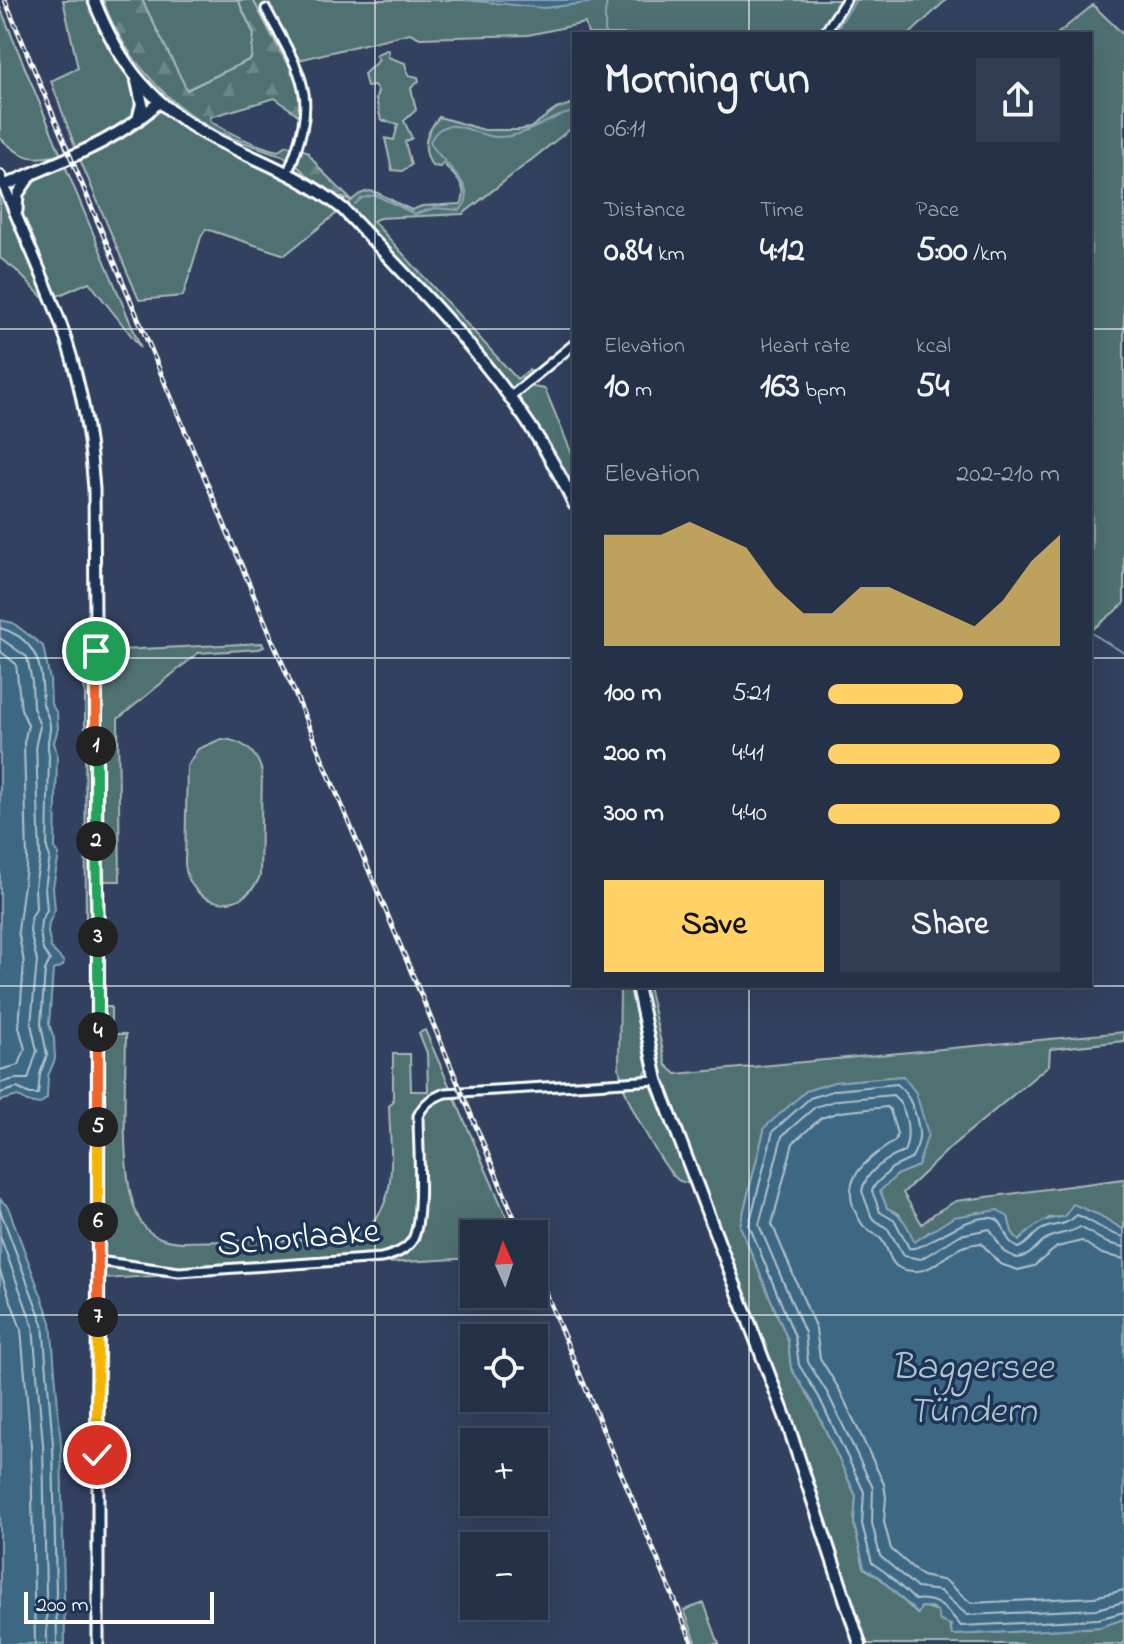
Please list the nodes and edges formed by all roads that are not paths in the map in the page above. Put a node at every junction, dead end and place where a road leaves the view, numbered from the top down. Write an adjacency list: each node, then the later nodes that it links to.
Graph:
1 (94, 0): 5 (main road)
2 (846, 0): 4 (street)
3 (266, 9): 8 (street)
4 (825, 32)
5 (137, 79): 6 (main road); 7 (main road)
6 (159, 102): 7 (main road); 8 (main road)
7 (137, 123): 9 (main road)
8 (288, 172): 13 (main road)
9 (31, 175): 10 (main road); 11 (street)
10 (1, 183): 11 (street)
11 (19, 222): 17 (street)
12 (572, 346): 13 (street)
13 (511, 396): 14 (main road)
14 (572, 500)
15 (637, 988): 16 (main road)
16 (657, 1080): 17 (street, Schorlaake); 19 (main road)
17 (98, 1261): 18 (street)
18 (98, 1644)
19 (860, 1644)

